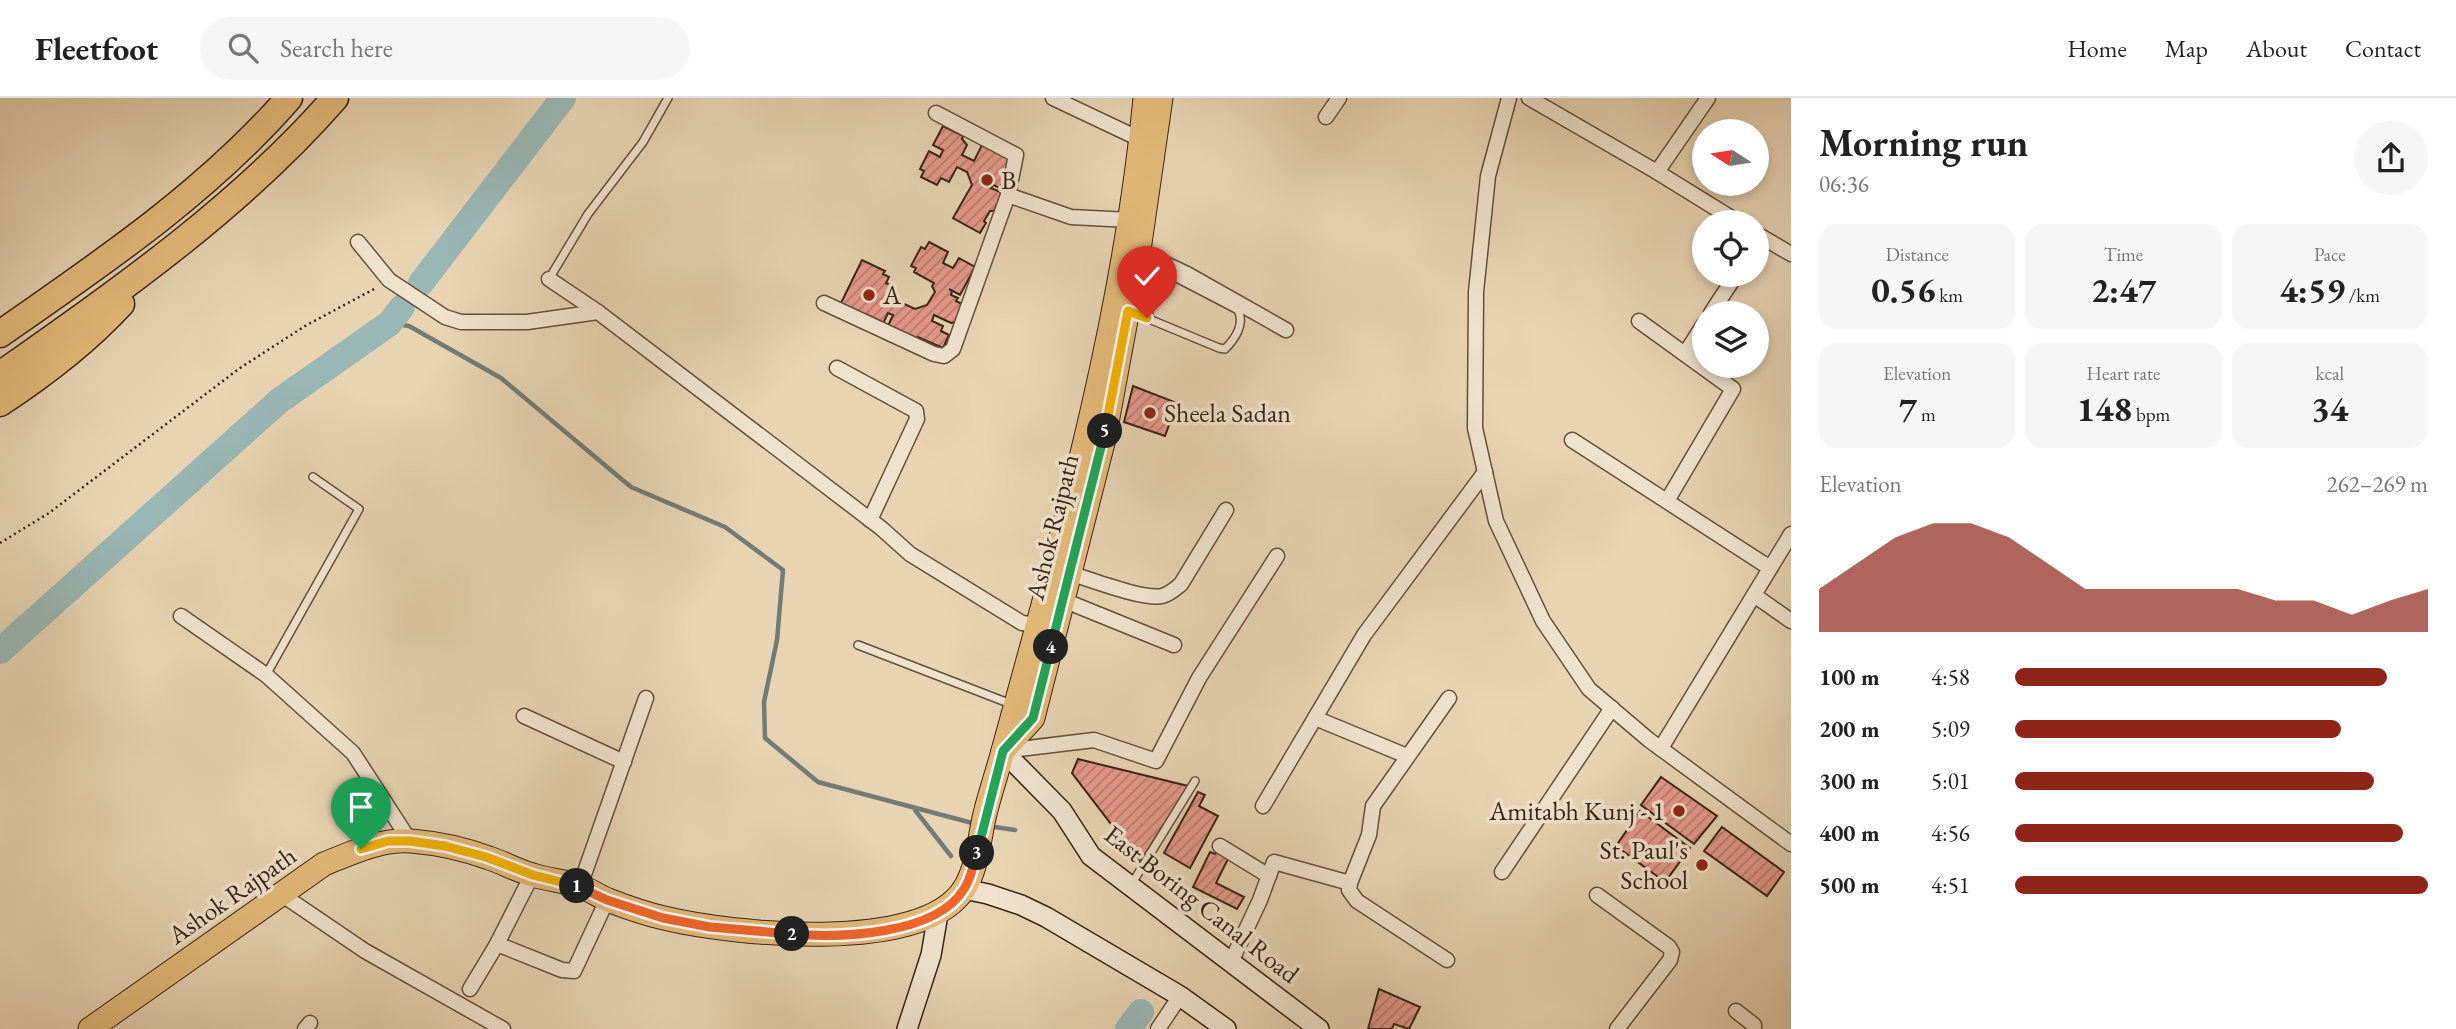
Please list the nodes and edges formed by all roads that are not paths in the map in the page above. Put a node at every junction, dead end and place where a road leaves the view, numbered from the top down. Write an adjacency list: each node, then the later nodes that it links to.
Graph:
1 (289, 98): 31 (highway)
2 (345, 98): 11 (highway)
3 (668, 98): 25 (lane)
4 (1053, 98): 14 (street)
5 (1145, 98): 14 (main road, Ashok Rajpath)
6 (1161, 98): 14 (main road, Ashok Rajpath)
7 (1339, 98): 13 (street)
8 (1509, 98): 38 (street)
9 (1529, 98): 15 (street)
10 (1708, 98): 15 (street)
11 (331, 102): 22 (highway)
12 (936, 113): 16 (street)
13 (1326, 117)
14 (1148, 142): 18 (main road, Ashok Rajpath); 21 (main road, Ashok Rajpath)
15 (1657, 172): 17 (street)
16 (1008, 195): 18 (street); 26 (street)
17 (1719, 210)
18 (1130, 220): 21 (main road, Ashok Rajpath)
19 (358, 242): 27 (street)
20 (1769, 243): 23 (street)
21 (1135, 251): 24 (lane); 28 (main road, Ashok Rajpath); 30 (street); 51 (main road, Ashok Rajpath)
22 (163, 254): 35 (highway); 36 (highway)
23 (1791, 254)
24 (1161, 270): 28 (lane); 28 (lane)
25 (549, 279): 27 (street)
26 (824, 303)
27 (598, 312): 42 (street)
28 (1137, 314): 46 (main road, Ashok Rajpath)
29 (1639, 321): 33 (street)
30 (1286, 330)
31 (0, 334)
32 (1692, 343): 33 (street)
33 (1685, 354): 40 (street)
34 (837, 368): 42 (street)
35 (0, 375)
36 (0, 403)
37 (1573, 440): 40 (street)
38 (1485, 472): 58 (street); 60 (street)
39 (313, 477): 54 (lane)
40 (1667, 501): 45 (street)
41 (1226, 510): 46 (street)
42 (870, 520): 51 (street)
43 (1791, 534): 45 (street)
44 (1277, 556): 62 (street)
45 (1770, 568): 47 (street)
46 (1069, 573): 48 (main road, Ashok Rajpath)
47 (1754, 595): 50 (street); 61 (street)
48 (1063, 600): 53 (street); 62 (main road, Ashok Rajpath)
49 (181, 616): 54 (street)
50 (1791, 621)
51 (1037, 625): 57 (main road, Ashok Rajpath)
52 (858, 645): 57 (lane)
53 (1174, 645)
54 (266, 675): 67 (street)
55 (646, 698): 64 (street)
56 (1449, 698): 63 (street)
57 (1015, 706): 62 (main road, Ashok Rajpath)
58 (1612, 708): 61 (street); 70 (street)
59 (524, 716): 64 (street)
60 (1315, 718): 63 (street); 66 (street)
61 (1661, 748): 68 (street)
62 (1003, 751): 75 (main road, East Boring Canal Road); 76 (main road, Ashok Rajpath)
63 (1407, 756): 73 (street)
64 (624, 762): 74 (street)
65 (1195, 781): 75 (lane)
66 (1263, 806)
67 (410, 841): 71 (main road, Ashok Rajpath); 77 (main road, Ashok Rajpath)
68 (1791, 844)
69 (1220, 846): 72 (street)
70 (1502, 872)
71 (533, 875): 74 (main road, Ashok Rajpath); 81 (street)
72 (1269, 876): 73 (street); 83 (street)
73 (1350, 883): 82 (street)
74 (580, 886): 79 (main road, Ashok Rajpath)
75 (1131, 886): 83 (main road, East Boring Canal Road)
76 (964, 889): 80 (main road, Ashok Rajpath); 85 (main road)
77 (281, 894): 87 (main road, Ashok Rajpath); 88 (street)
78 (1597, 895): 93 (street)
79 (607, 900): 80 (main road, Ashok Rajpath); 81 (street)
80 (938, 914): 89 (main road)
81 (497, 944): 84 (street)
82 (1447, 960)
83 (1231, 962): 92 (main road, East Boring Canal Road)
84 (470, 989)
85 (1180, 996): 90 (street); 91 (main road)
86 (1736, 1011): 94 (street)
87 (90, 1029)
88 (503, 1029)
89 (906, 1029)
90 (1158, 1029)
91 (1226, 1029)
92 (1319, 1029)
93 (1618, 1029)
94 (1754, 1029)

